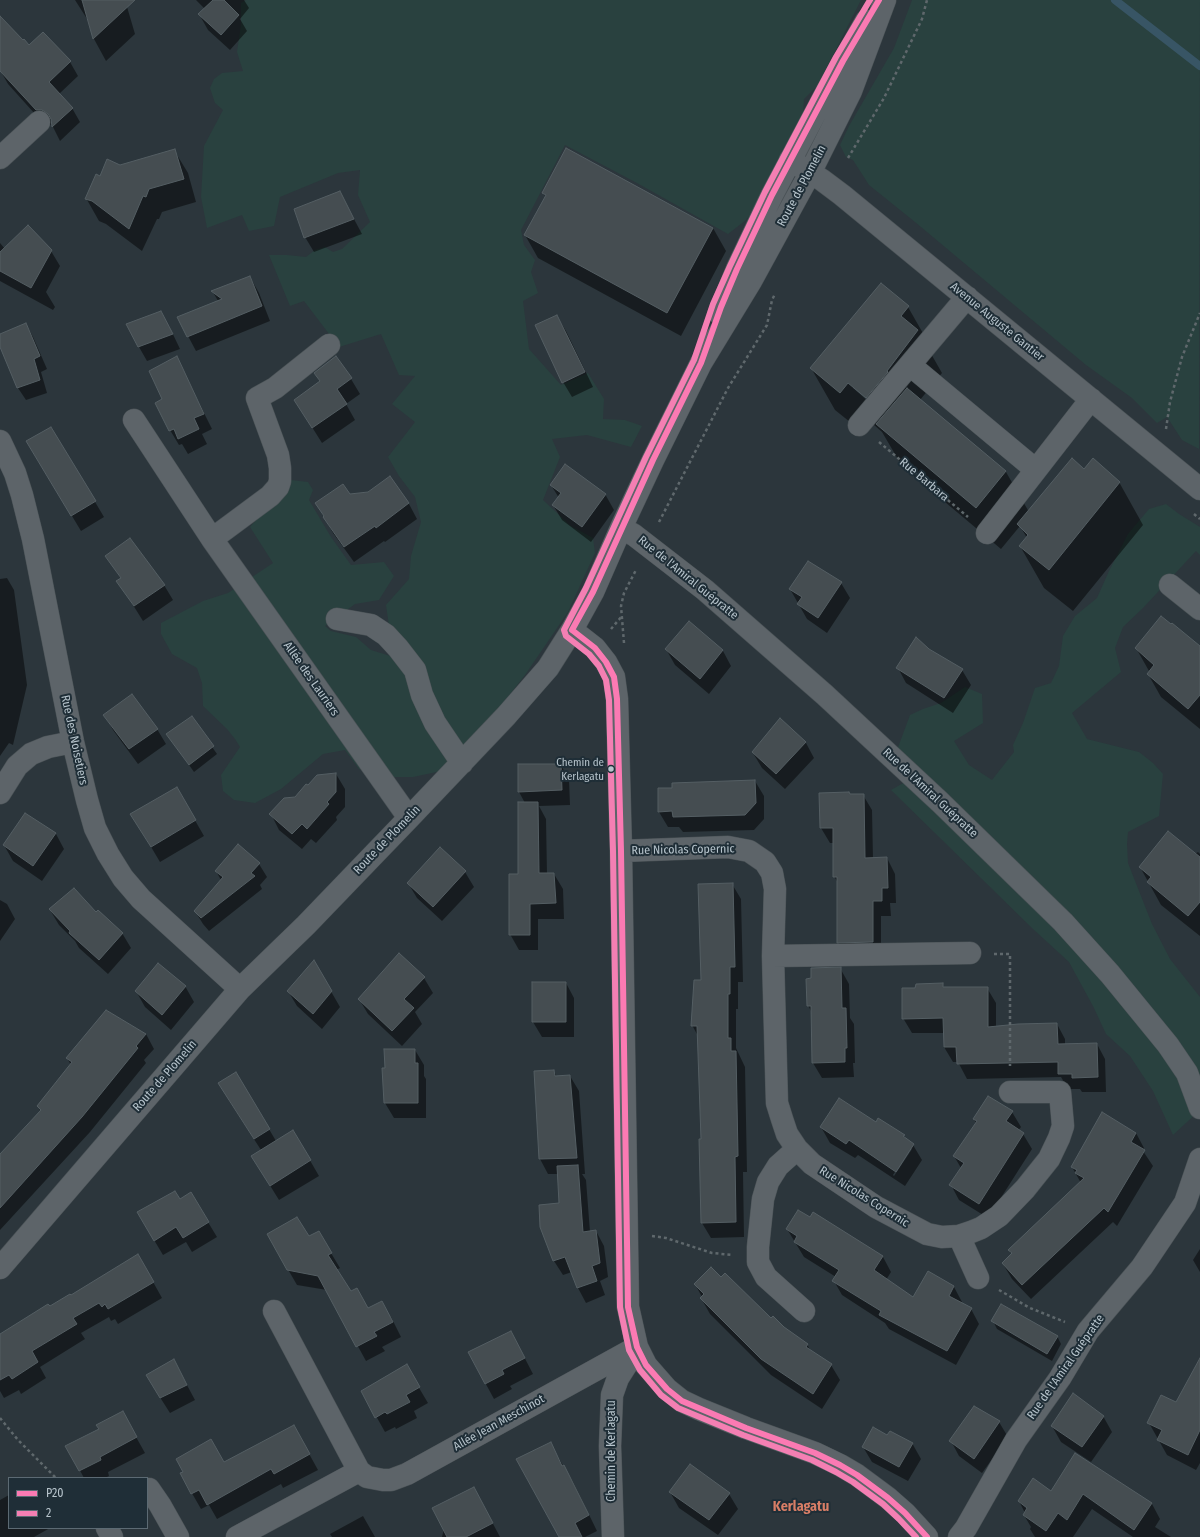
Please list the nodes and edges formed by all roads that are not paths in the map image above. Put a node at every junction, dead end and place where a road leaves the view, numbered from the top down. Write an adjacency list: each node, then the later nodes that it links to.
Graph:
1 (879, 0): 5 (street, Route de Plomelin)
2 (885, 0): 6 (street, Route de Plomelin)
3 (38, 122): 4 (street)
4 (0, 158)
5 (790, 160): 6 (street, Avenue Auguste Gantier); 9 (street, Route de Plomelin)
6 (810, 173): 7 (street, Avenue Auguste Gantier); 9 (street, Route de Plomelin)
7 (967, 297): 10 (street); 11 (street, Avenue Auguste Gantier)
8 (329, 345): 19 (street)
9 (701, 363): 17 (street, Route de Plomelin)
10 (910, 364): 13 (street); 15 (street)
11 (1091, 399): 15 (street); 16 (street, Avenue Auguste Gantier)
12 (134, 420): 19 (street, Allée des Lauriers)
13 (859, 425)
14 (1, 446): 24 (street, Rue des Noisetiers)
15 (1036, 470): 18 (street)
16 (1200, 489)
17 (621, 528): 23 (street, Route de Plomelin); 33 (street, Rue de l'Amiral Guépratte)
18 (987, 533)
19 (212, 539): 27 (street, Allée des Lauriers)
20 (1170, 585): 21 (street)
21 (1200, 609)
22 (337, 619): 25 (street)
23 (572, 630): 25 (street, Route de Plomelin); 28 (street)
24 (73, 742): 26 (street); 31 (street, Rue des Noisetiers)
25 (462, 763): 27 (street, Route de Plomelin)
26 (0, 793)
27 (409, 818): 31 (street, Route de Plomelin)
28 (621, 851): 30 (street, Rue Nicolas Copernic); 41 (street)
29 (970, 953): 30 (street)
30 (773, 956): 34 (street, Rue Nicolas Copernic)
31 (240, 989): 37 (street, Route de Plomelin)
32 (1010, 1092): 36 (street, Rue Nicolas Copernic)
33 (1199, 1102)
34 (797, 1149): 36 (street, Rue Nicolas Copernic); 40 (street)
35 (1200, 1159): 48 (street, Rue de l'Amiral Guépratte)
36 (959, 1236): 38 (street)
37 (0, 1268)
38 (978, 1278)
39 (274, 1311): 42 (street)
40 (804, 1311)
41 (637, 1347): 42 (street, Allée Jean Meschinot); 46 (street, Chemin de Kerlagatu); 47 (street)
42 (359, 1471): 45 (street)
43 (148, 1489): 44 (street)
44 (178, 1537)
45 (237, 1537)
46 (613, 1537)
47 (927, 1537)
48 (959, 1537)

